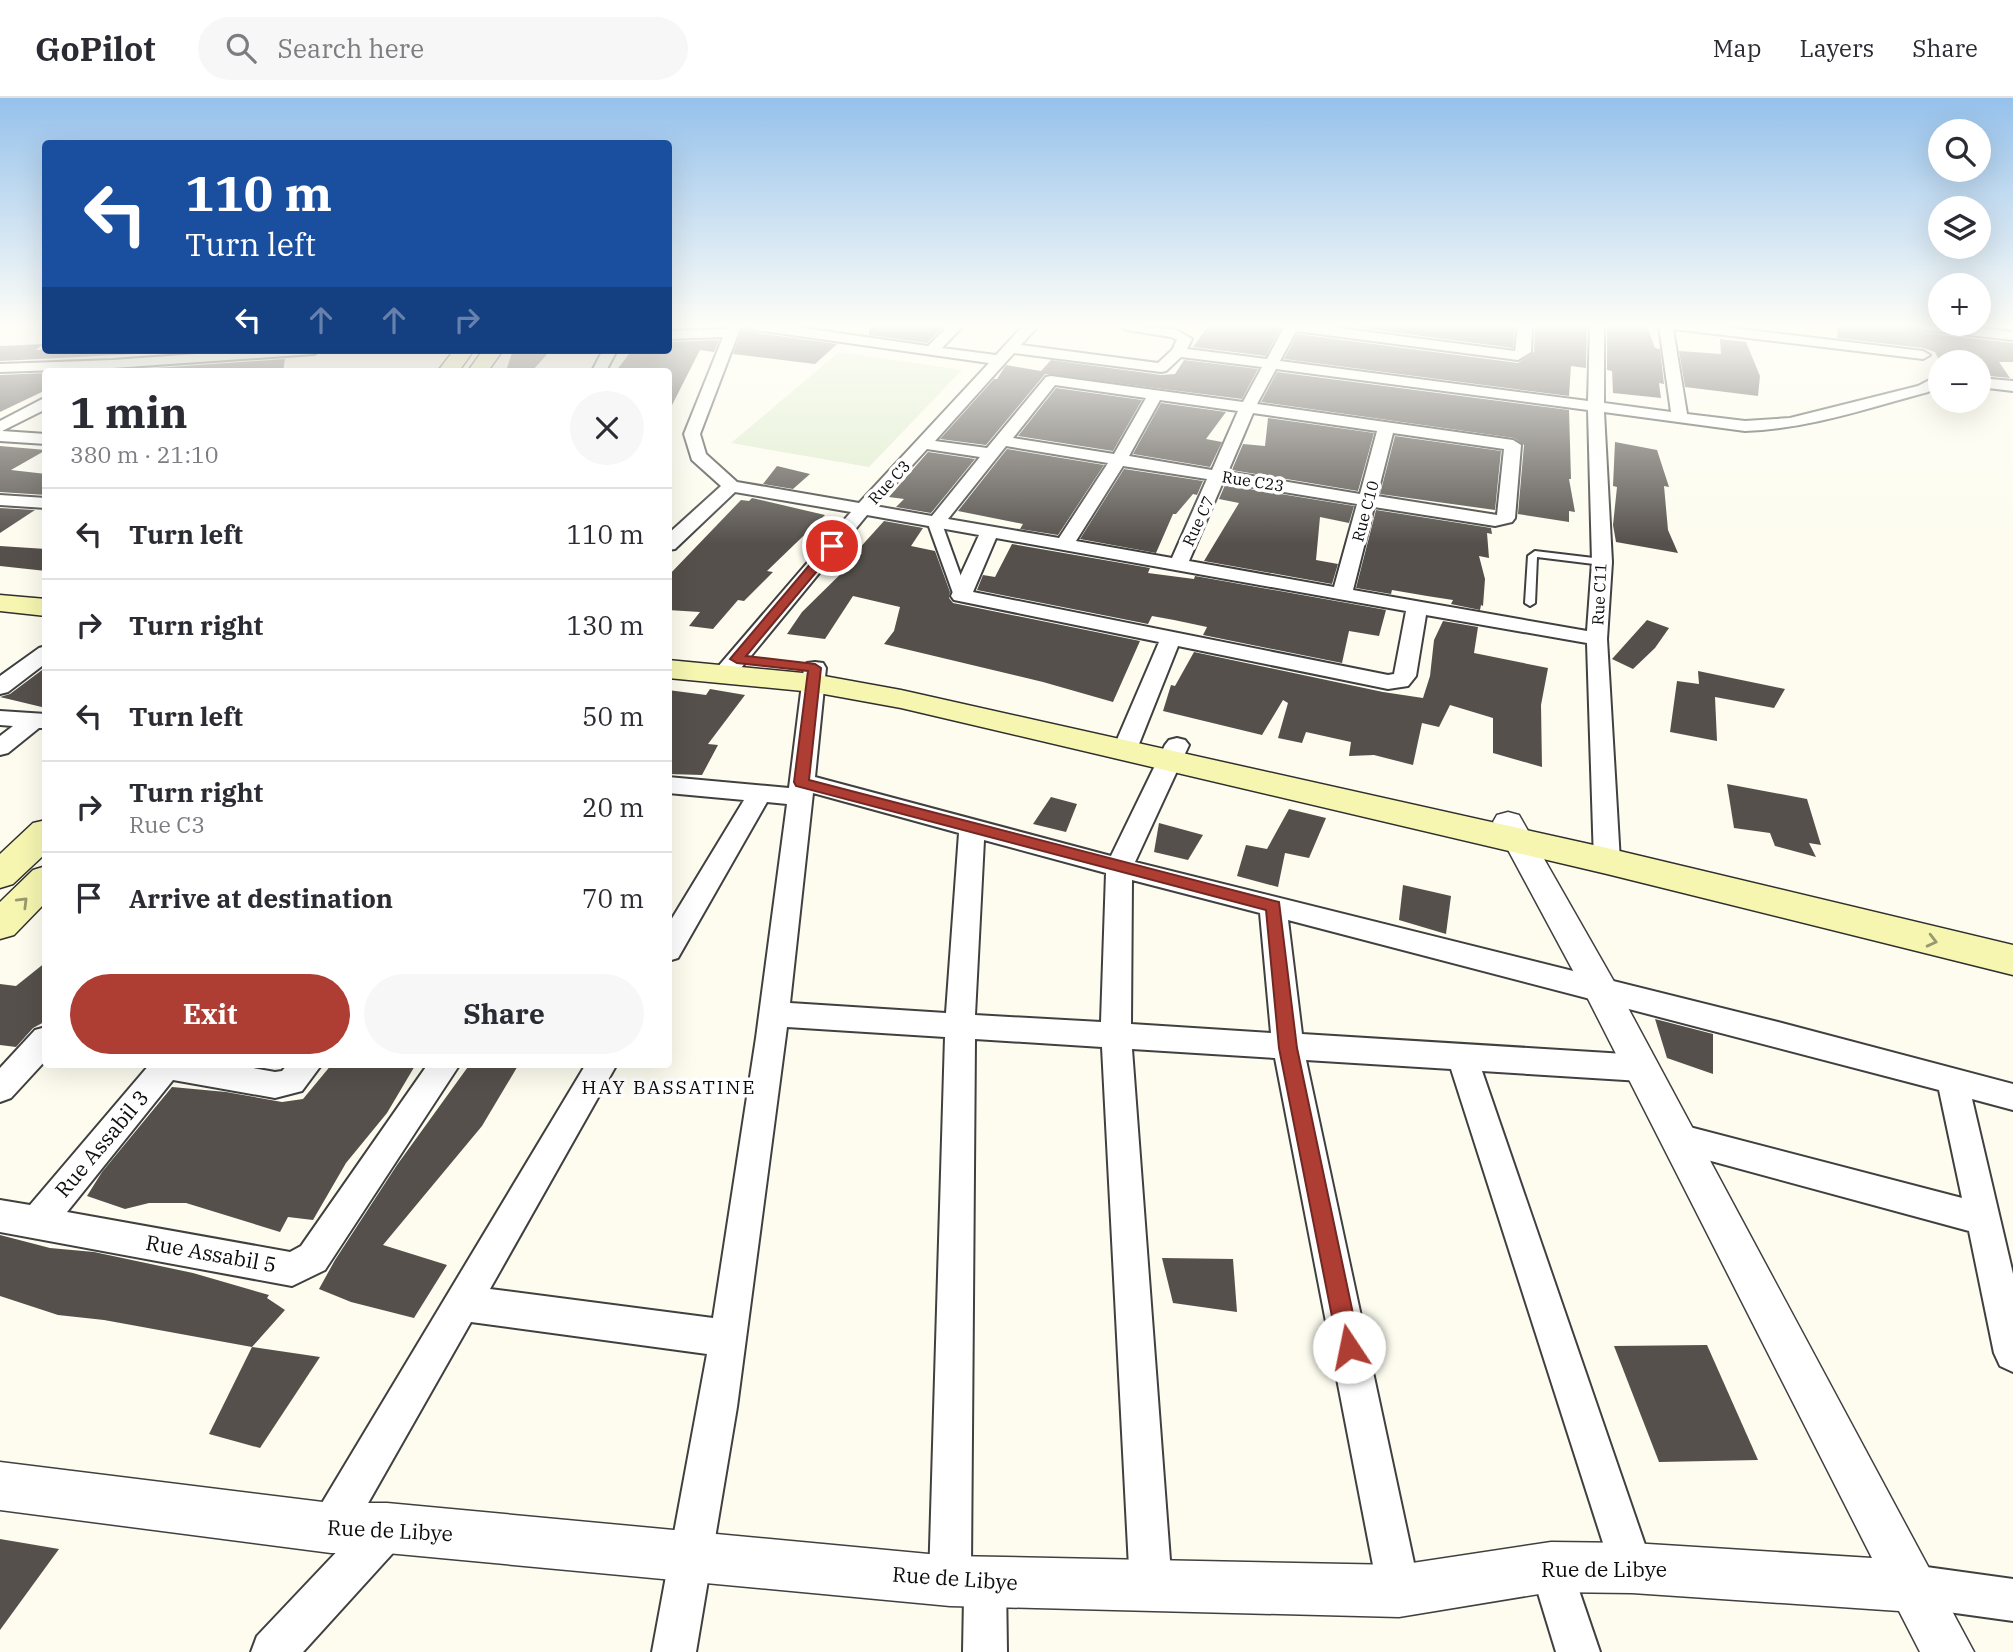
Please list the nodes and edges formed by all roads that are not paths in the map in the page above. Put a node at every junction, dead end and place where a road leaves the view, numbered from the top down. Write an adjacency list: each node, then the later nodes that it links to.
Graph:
1 (702, 399): 23 (street)
2 (965, 399): 19 (street, Rue C3)
3 (1036, 399): 20 (street)
4 (1153, 399): 21 (street)
5 (1188, 399): 12 (street)
6 (1252, 399): 12 (street, Rue C7)
7 (1530, 399): 13 (street)
8 (1596, 399): 13 (street, Rue C11)
9 (1677, 399): 14 (street)
10 (1883, 399): 14 (street)
11 (42, 404): 15 (street)
12 (1248, 407): 16 (street); 22 (street, Rue C7)
13 (1596, 407): 14 (street); 33 (street, Rue C11)
14 (1680, 418)
15 (0, 427)
16 (1387, 427): 25 (street, Rue C10); 28 (street)
17 (0, 436): 18 (street)
18 (42, 439)
19 (925, 444): 20 (street, Rue C23); 27 (street, Rue C3)
20 (997, 447): 21 (street, Rue C23); 29 (street)
21 (1119, 460): 22 (street, Rue C23); 32 (street)
22 (1219, 475): 25 (street, Rue C23); 34 (street, Rue C7)
23 (731, 486): 27 (street); 31 (street)
24 (0, 500): 26 (street)
25 (1369, 500): 28 (street, Rue C23); 37 (street, Rue C10)
26 (42, 503)
27 (864, 508): 29 (street); 47 (street, Rue C3)
28 (1503, 520)
29 (935, 521): 30 (street); 38 (street)
30 (990, 531): 32 (street); 38 (street)
31 (672, 541)
32 (1065, 545): 34 (street)
33 (1602, 562): 40 (lane); 44 (street, Rue C11)
34 (1178, 565): 37 (street)
35 (0, 590): 36 (main road)
36 (42, 594)
37 (1342, 594): 42 (street)
38 (961, 596): 43 (street)
39 (0, 603): 41 (main road)
40 (1530, 603)
41 (42, 608)
42 (1417, 608): 43 (street); 44 (street)
43 (1171, 639): 53 (street)
44 (1597, 639): 62 (street, Rue C11)
45 (672, 654): 47 (main road)
46 (42, 655): 50 (street)
47 (730, 667): 48 (main road); 49 (main road)
48 (672, 669)
49 (814, 676): 53 (main road); 57 (street)
50 (0, 687)
51 (0, 718): 52 (street)
52 (40, 721): 54 (street)
53 (1128, 742): 55 (main road)
54 (0, 748)
55 (1174, 753): 60 (main road); 63 (street)
56 (672, 785): 58 (street)
57 (800, 790): 58 (street); 59 (street); 72 (street)
58 (760, 794): 69 (street)
59 (972, 829): 63 (street); 73 (street)
60 (1514, 832): 62 (main road); 71 (street)
61 (42, 836): 64 (main road)
62 (1606, 852): 68 (main road); 70 (main road, one-way to 70)
63 (1119, 867): 66 (street); 74 (street)
64 (0, 875)
65 (42, 883): 67 (main road, one-way to 65)
66 (1273, 906): 71 (street); 76 (street)
67 (0, 925)
68 (2013, 935)
69 (672, 943)
70 (2013, 960)
71 (1600, 988): 83 (street); 84 (street)
72 (773, 1014): 73 (street); 92 (street)
73 (960, 1027): 74 (street); 100 (street)
74 (1116, 1035): 76 (street); 102 (street)
75 (42, 1043): 85 (street)
76 (1288, 1048): 77 (street); 103 (street)
77 (1463, 1059): 83 (street); 99 (street)
78 (165, 1068): 90 (street, Rue Assabil 3)
79 (183, 1068): 80 (street)
80 (303, 1068)
81 (442, 1068): 90 (street, Rue Assabil 5)
82 (600, 1068): 91 (street)
83 (1641, 1068): 87 (street)
84 (1952, 1079): 86 (street); 89 (street)
85 (0, 1089)
86 (2013, 1097)
87 (1678, 1138): 89 (street); 101 (street)
88 (0, 1216): 90 (street, Rue Assabil 5)
89 (1983, 1219): 93 (street)
90 (37, 1223)
91 (462, 1303): 92 (street); 95 (street)
92 (728, 1338): 97 (street)
93 (2013, 1353)
94 (0, 1486): 95 (street, Rue de Libye)
95 (331, 1528): 96 (street, Rue de Libye)
96 (387, 1528): 97 (street, Rue de Libye); 105 (street)
97 (693, 1555): 100 (street, Rue de Libye); 106 (street)
98 (1552, 1567): 99 (street, Rue de Libye); 103 (street, Rue de Libye); 108 (street)
99 (1632, 1568): 101 (street, Rue de Libye)
100 (967, 1581): 102 (street, Rue de Libye); 107 (street)
101 (1912, 1586): 104 (street); 109 (street)
102 (1151, 1587): 103 (street, Rue de Libye)
103 (1399, 1591)
104 (2013, 1600)
105 (273, 1652)
106 (674, 1652)
107 (985, 1652)
108 (1578, 1652)
109 (1948, 1652)

